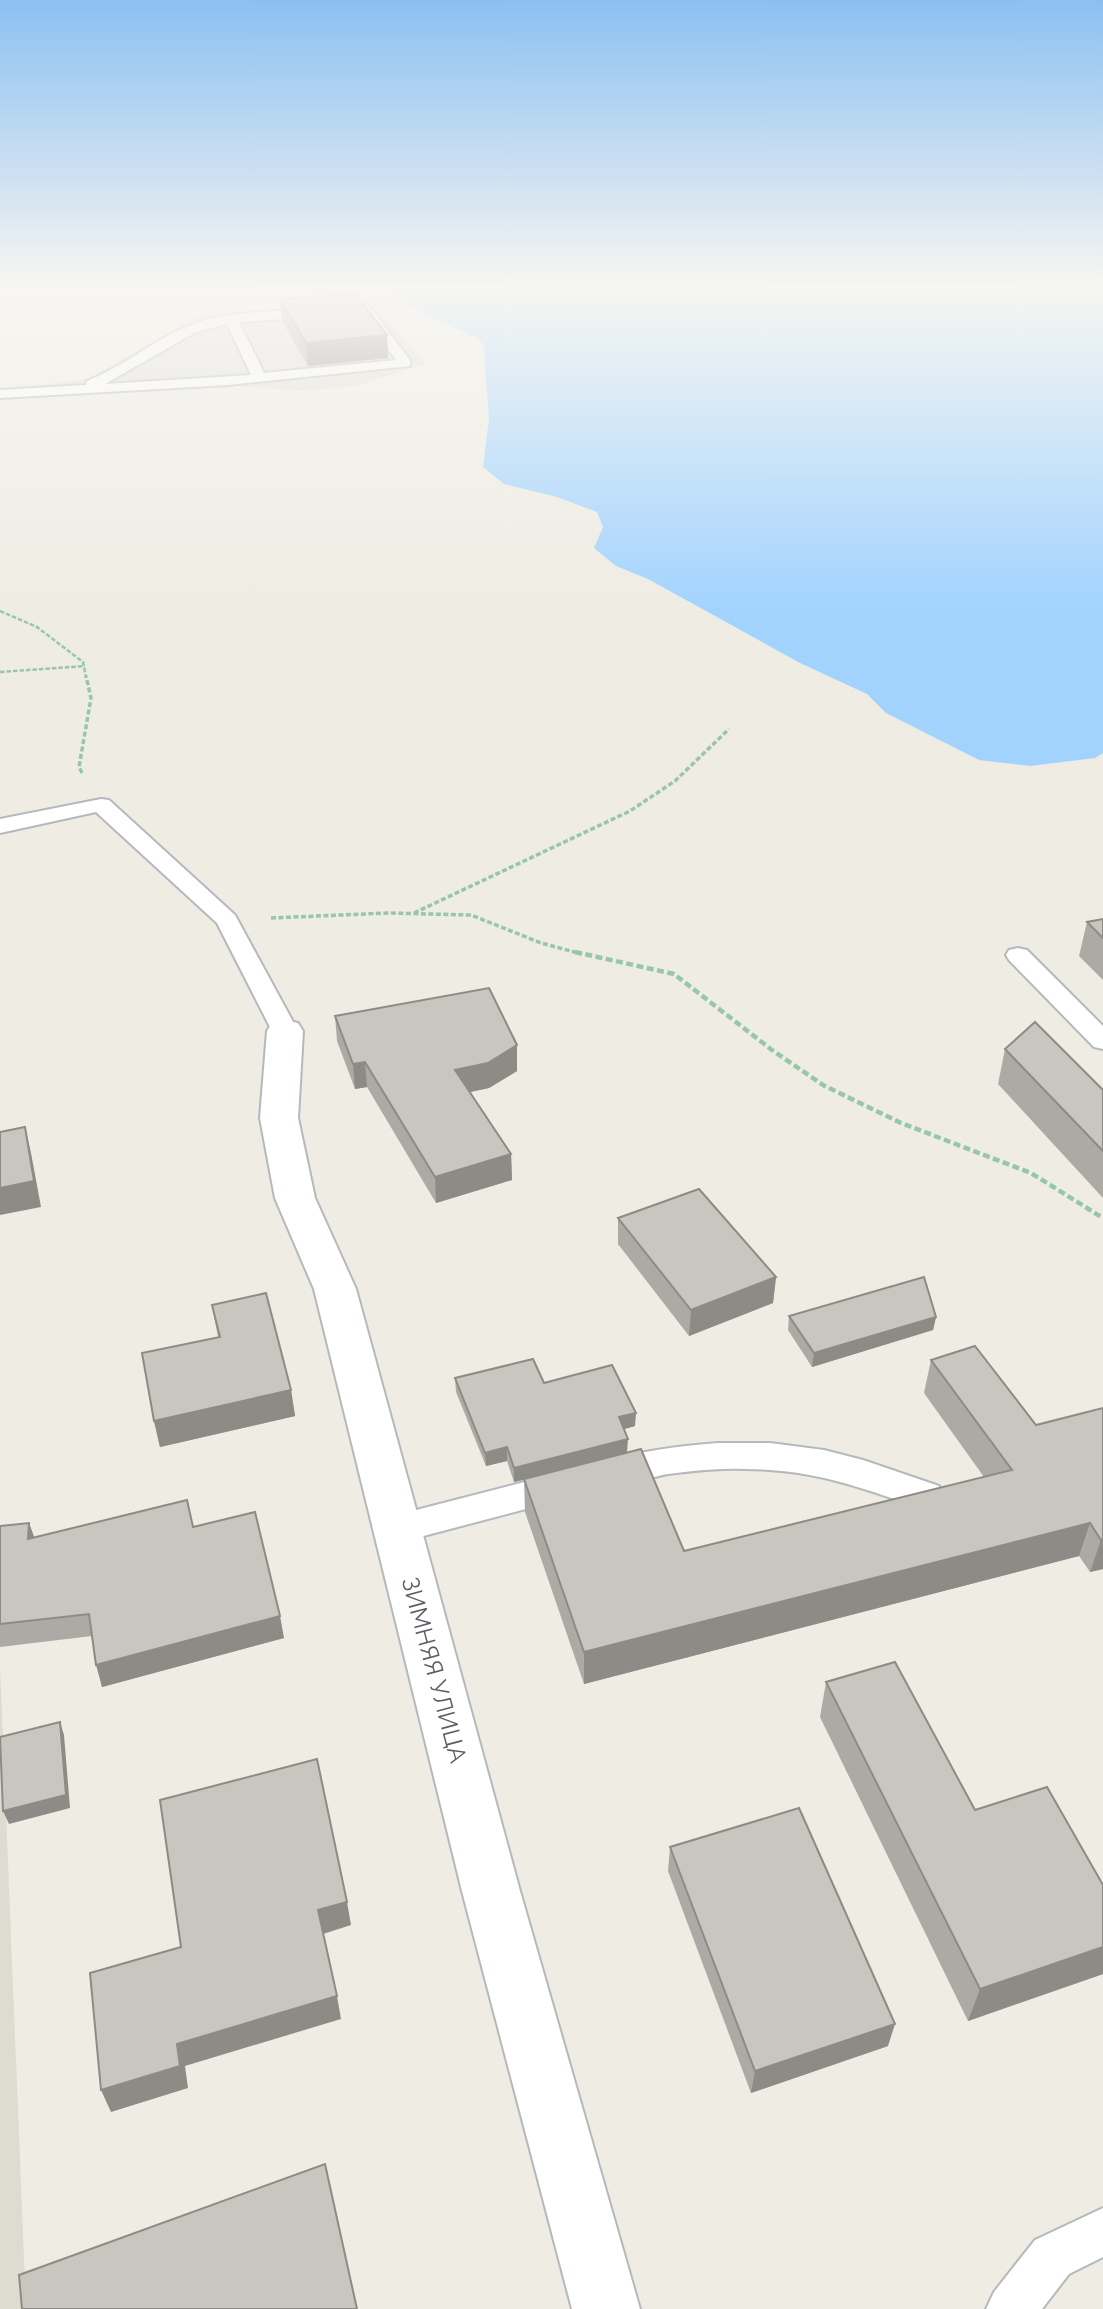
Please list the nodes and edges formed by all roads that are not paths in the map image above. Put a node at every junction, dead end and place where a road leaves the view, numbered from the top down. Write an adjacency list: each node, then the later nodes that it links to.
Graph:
1 (0, 826): 3 (lane)
2 (1018, 956): 4 (lane)
3 (285, 1031): 6 (street, ЗИМНЯЯ УЛИЦА)
4 (1103, 1041)
5 (927, 1496): 6 (lane)
6 (397, 1529): 8 (street, ЗИМНЯЯ УЛИЦА)
7 (1103, 2232): 9 (lane)
8 (606, 2309)
9 (1011, 2309)

